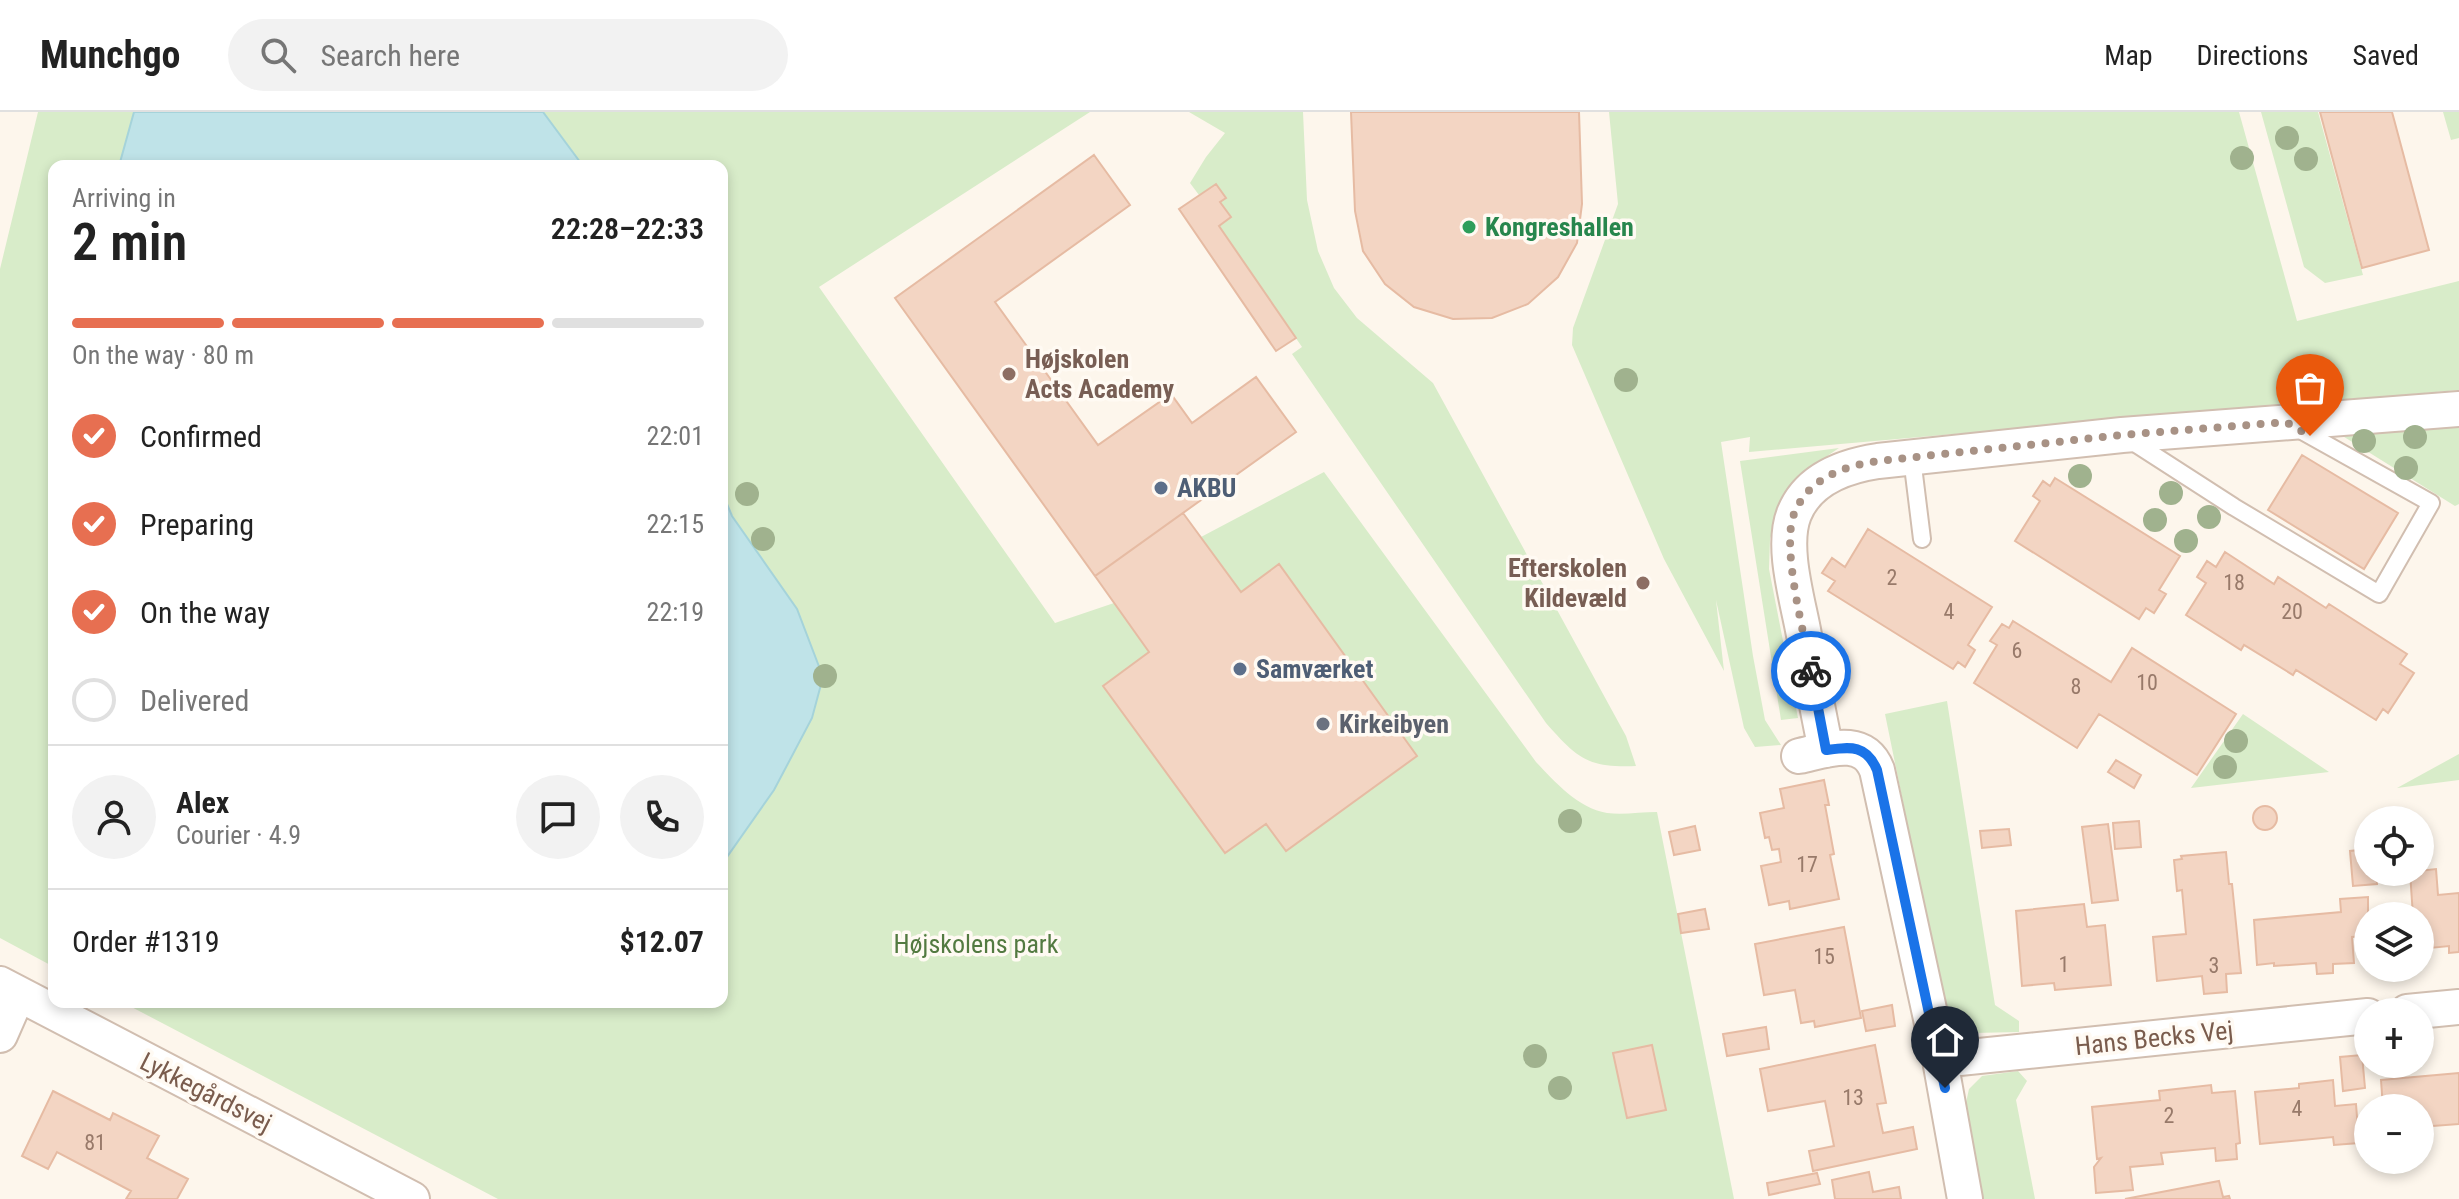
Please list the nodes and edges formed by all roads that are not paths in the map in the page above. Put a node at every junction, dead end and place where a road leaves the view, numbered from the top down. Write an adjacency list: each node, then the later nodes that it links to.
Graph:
1 (2459, 409): 2 (street)
2 (2286, 422): 3 (street); 3 (lane)
3 (2122, 435): 4 (street)
4 (1912, 458): 5 (lane); 11 (street)
5 (1922, 539)
6 (9, 989): 10 (street); 12 (street, Lykkegårdsvej)
7 (2459, 1007): 8 (street)
8 (2434, 1009)
9 (2354, 1017): 11 (street, Hans Becks Vej)
10 (0, 1035)
11 (1940, 1060): 13 (street)
12 (412, 1199)
13 (1965, 1199)

